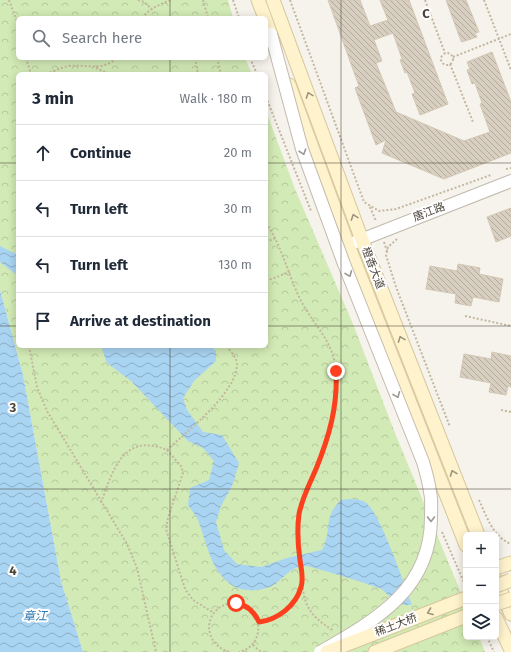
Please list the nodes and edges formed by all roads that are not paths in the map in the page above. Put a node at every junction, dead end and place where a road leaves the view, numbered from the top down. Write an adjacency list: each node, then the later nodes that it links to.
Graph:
1 (258, 0): 3 (main road)
2 (274, 0): 7 (main road, 橙香大道, one-way to 2)
3 (264, 16)
4 (268, 26): 5 (main road, 橙香大道)
5 (271, 34): 8 (main road, 橙香大道); 23 (street, one-way to 23, bridge)
6 (511, 181): 7 (street, 唐江路)
7 (362, 240): 8 (street, 唐江路); 9 (main road, 橙香大道, one-way to 7)
8 (348, 245): 10 (main road, 橙香大道)
9 (477, 532)
10 (463, 538)
11 (511, 563): 12 (main road)
12 (499, 567)
13 (511, 580): 14 (main road, bridge)
14 (499, 585)
15 (499, 586): 18 (main road)
16 (463, 599): 24 (main road, 稀土大桥, one-way to 24, bridge)
17 (499, 605): 18 (main road, bridge)
18 (510, 608): 19 (main road)
19 (499, 615)
20 (463, 617): 25 (main road, 稀土大桥)
21 (499, 624): 22 (main road)
22 (511, 650)
23 (320, 652)
24 (327, 652)
25 (375, 652)

